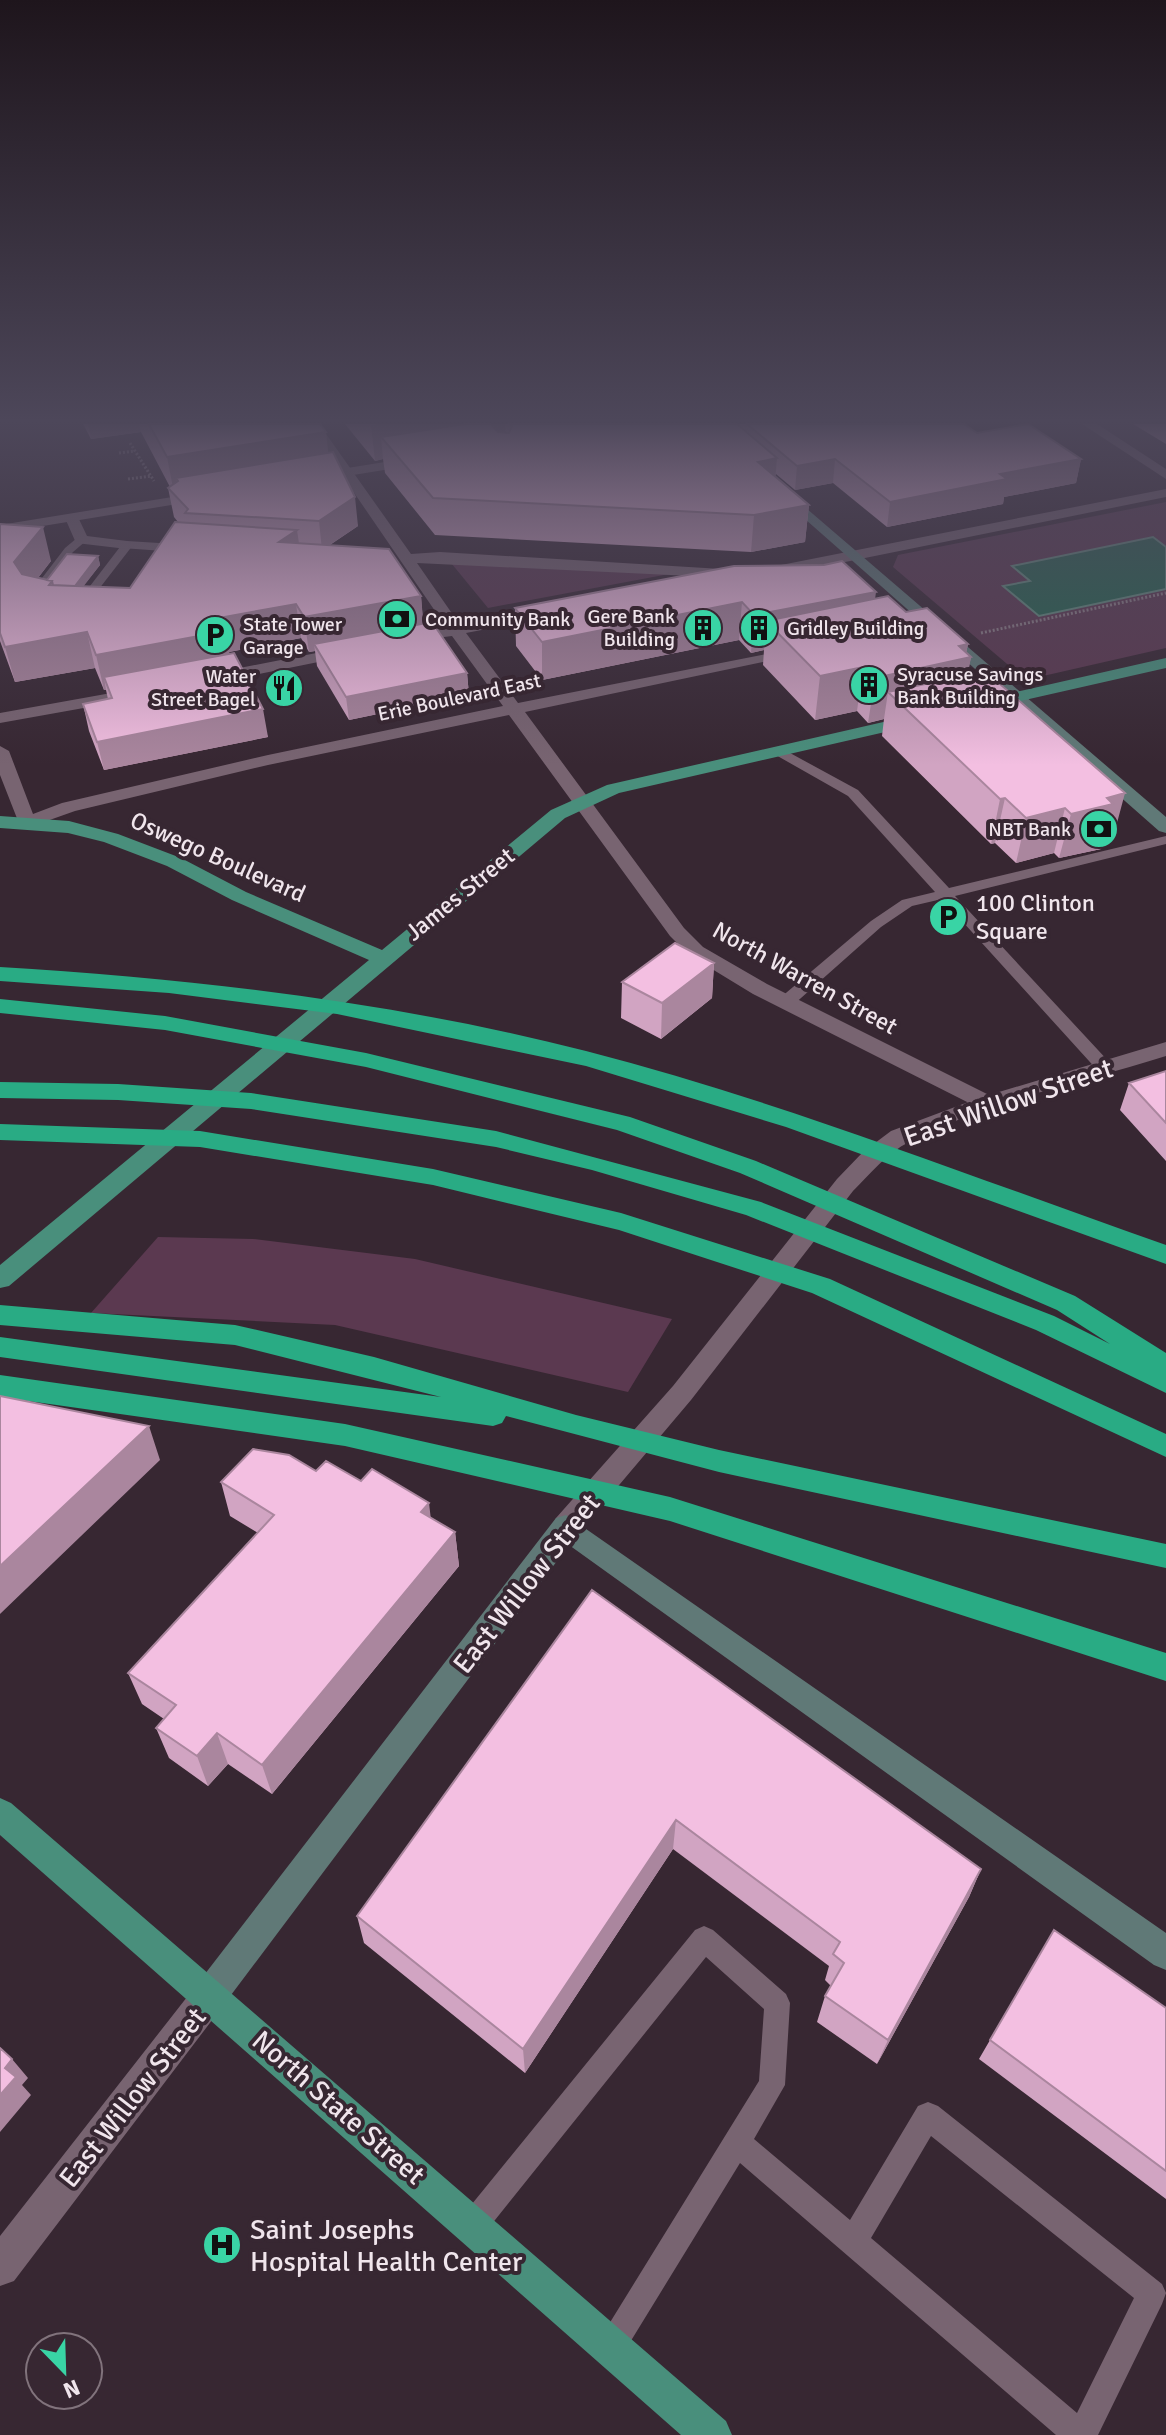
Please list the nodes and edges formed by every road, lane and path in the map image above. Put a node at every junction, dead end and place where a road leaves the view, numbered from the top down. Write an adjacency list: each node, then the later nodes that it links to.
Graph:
1 (388, 538): 8 (street, North Warren Street)
2 (835, 538): 7 (main road)
3 (946, 538): 7 (street)
4 (81, 540): 5 (street); 12 (lane)
5 (127, 545): 6 (street); 13 (lane)
6 (215, 551)
7 (856, 556): 9 (street); 23 (main road)
8 (401, 560): 9 (street); 15 (street, North Warren Street)
9 (756, 575): 10 (street)
10 (679, 589)
11 (1166, 593): 16 (path)
12 (46, 608)
13 (73, 608)
14 (571, 609): 15 (street)
15 (456, 630): 17 (street); 25 (street, North Warren Street)
16 (972, 634)
17 (391, 643)
18 (821, 644): 25 (street, Erie Boulevard East)
19 (361, 649): 21 (street)
20 (1166, 663): 23 (main road)
21 (195, 682)
22 (163, 688): 27 (street)
23 (1016, 696): 24 (main road); 33 (main road)
24 (970, 707)
25 (513, 709): 30 (street, North Warren Street); 32 (street, Erie Boulevard East)
26 (926, 717): 29 (main road, James Street)
27 (0, 718)
28 (0, 751): 32 (street)
29 (779, 751): 30 (main road, James Street); 35 (lane)
30 (582, 802): 36 (main road, James Street); 38 (street, North Warren Street)
31 (0, 822): 32 (main road, Erie Boulevard East)
32 (27, 822): 36 (main road, Oswego Boulevard)
33 (1166, 827)
34 (1166, 840): 35 (lane)
35 (943, 895): 38 (lane); 41 (lane)
36 (382, 958): 46 (main road, James Street)
37 (0, 974): 45 (highway)
38 (786, 1002): 43 (street, North Warren Street)
39 (0, 1006): 49 (highway)
40 (1164, 1052): 41 (street, East Willow Street)
41 (1105, 1068): 43 (street, East Willow Street)
42 (0, 1090): 50 (highway)
43 (987, 1103): 54 (street, East Willow Street)
44 (0, 1132): 53 (highway)
45 (1166, 1255)
46 (0, 1279)
47 (0, 1315): 52 (highway)
48 (0, 1347): 52 (highway)
49 (1166, 1366)
50 (1166, 1383)
51 (1, 1386): 56 (highway)
52 (576, 1426): 55 (highway)
53 (1166, 1446)
54 (566, 1527): 58 (main road); 59 (main road, East Willow Street)
55 (1166, 1556)
56 (1166, 1667)
57 (0, 1814): 59 (main road, North State Street)
58 (1166, 1953)
59 (210, 1995): 61 (main road, North State Street); 63 (street, East Willow Street)
60 (737, 2142): 61 (lane); 62 (lane); 64 (lane)
61 (473, 2225): 64 (main road, North State Street)
62 (854, 2239): 66 (lane); 66 (lane)
63 (0, 2267)
64 (611, 2347): 65 (main road, North State Street)
65 (712, 2435)
66 (1081, 2435)

